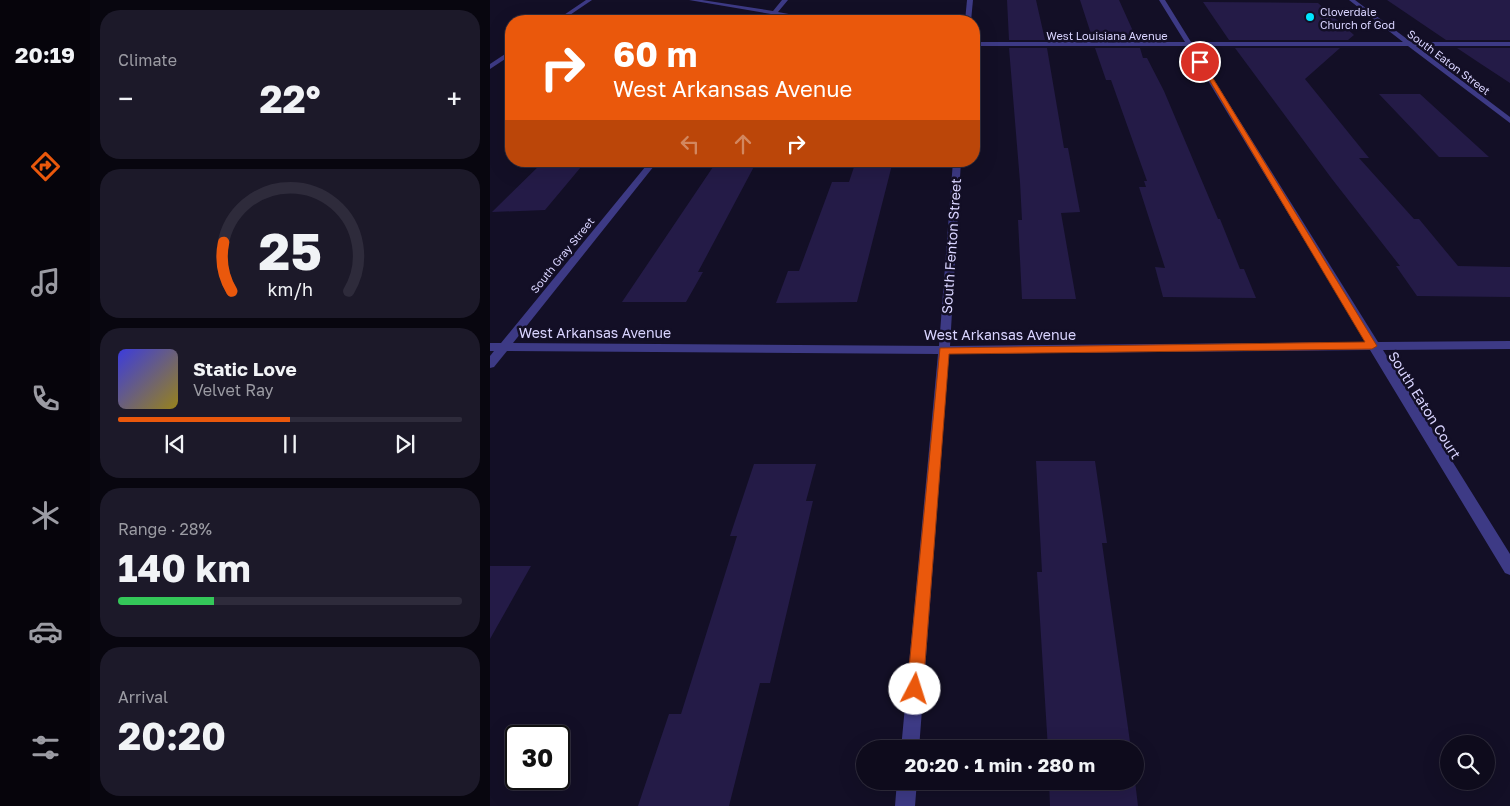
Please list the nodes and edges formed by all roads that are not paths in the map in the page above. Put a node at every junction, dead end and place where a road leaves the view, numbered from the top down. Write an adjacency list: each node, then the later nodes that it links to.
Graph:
1 (589, 0): 8 (street)
2 (692, 0): 7 (street)
3 (785, 0): 7 (street)
4 (970, 0): 10 (street)
5 (1162, 0): 14 (street, South Eaton Court)
6 (1352, 0): 12 (street, South Eaton Street)
7 (775, 13): 9 (street)
8 (567, 15)
9 (787, 15)
10 (969, 15)
11 (980, 44): 14 (street, West Louisiana Avenue)
12 (1408, 44): 13 (street, West Louisiana Avenue); 14 (street, West Louisiana Avenue); 17 (street, South Eaton Street)
13 (1510, 44)
14 (1190, 45): 21 (street, South Eaton Court)
15 (505, 56): 16 (street)
16 (490, 67)
17 (1510, 121)
18 (649, 167): 23 (street, South Gray Street)
19 (957, 167): 24 (street, South Fenton Street)
20 (1510, 344): 21 (street, West Arkansas Avenue)
21 (1372, 346): 24 (street, West Arkansas Avenue); 26 (street, South Eaton Court)
22 (490, 347): 23 (street, West Arkansas Avenue)
23 (504, 347): 24 (street, West Arkansas Avenue); 25 (street, South Gray Street)
24 (944, 350): 27 (street, South Fenton Street)
25 (490, 364)
26 (1510, 568)
27 (911, 740)
28 (906, 790): 29 (street)
29 (905, 806)

